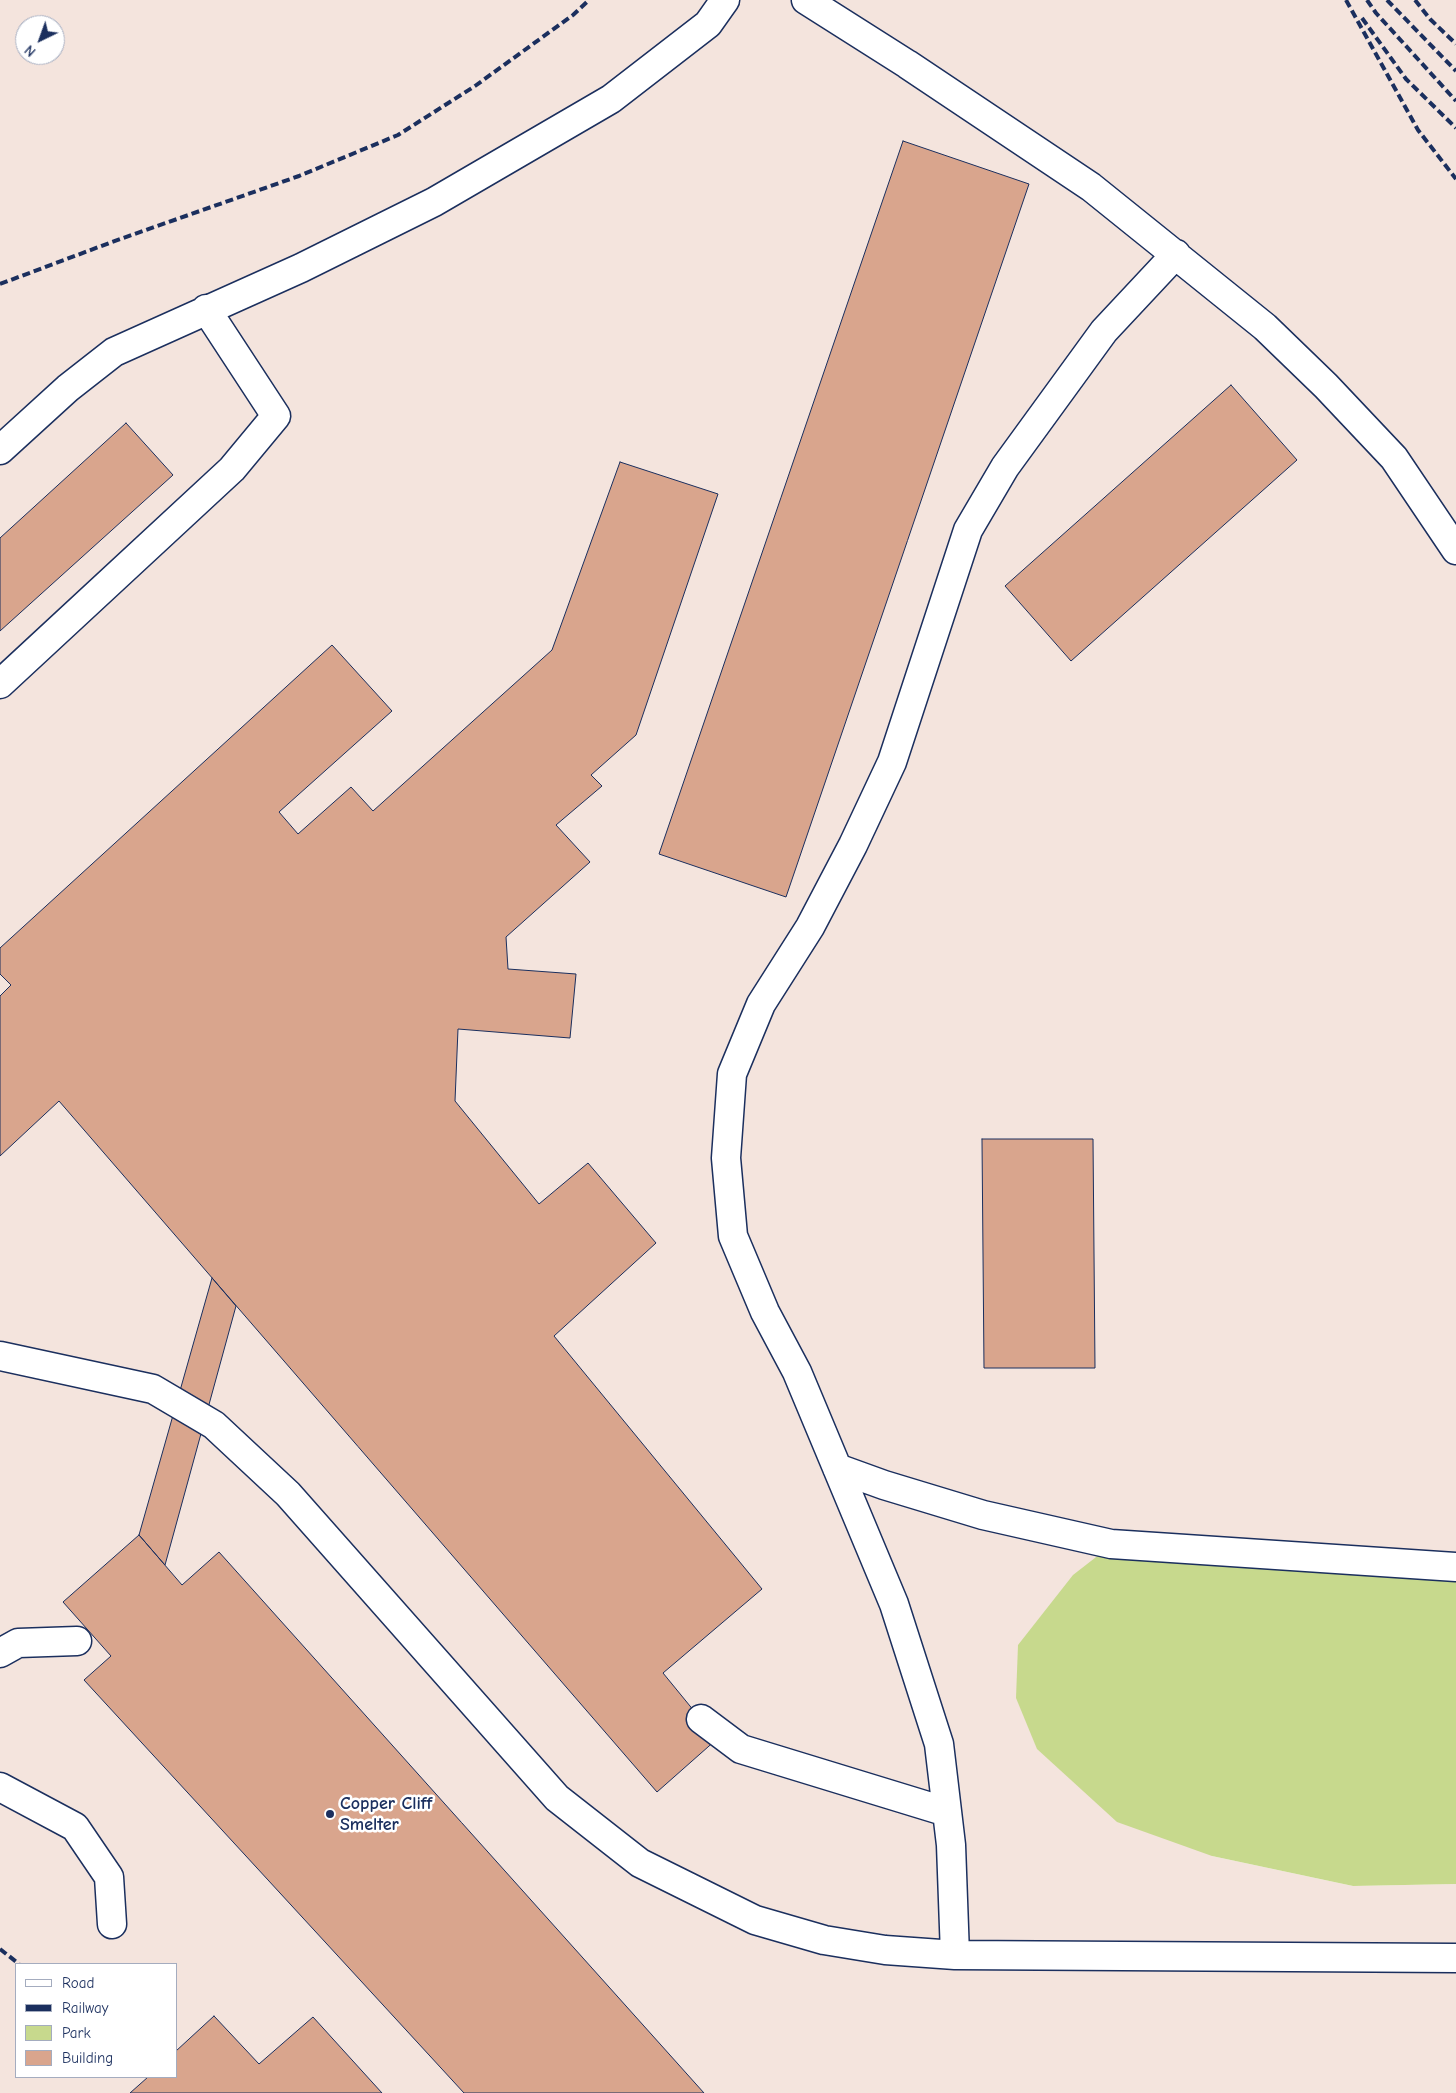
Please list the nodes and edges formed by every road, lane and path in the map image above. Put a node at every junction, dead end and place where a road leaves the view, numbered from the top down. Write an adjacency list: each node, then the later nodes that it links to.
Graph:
1 (725, 0): 4 (street)
2 (806, 0): 3 (street)
3 (1176, 254): 6 (street); 9 (street)
4 (206, 309): 5 (street); 7 (street)
5 (0, 450)
6 (1456, 550)
7 (0, 684)
8 (0, 1356): 17 (street)
9 (837, 1468): 10 (street); 15 (street)
10 (1456, 1568)
11 (77, 1640): 12 (street)
12 (0, 1653)
13 (701, 1719): 15 (street)
14 (0, 1787): 16 (street)
15 (947, 1812): 17 (street)
16 (112, 1924)
17 (955, 1956): 18 (street)
18 (1456, 1958)

